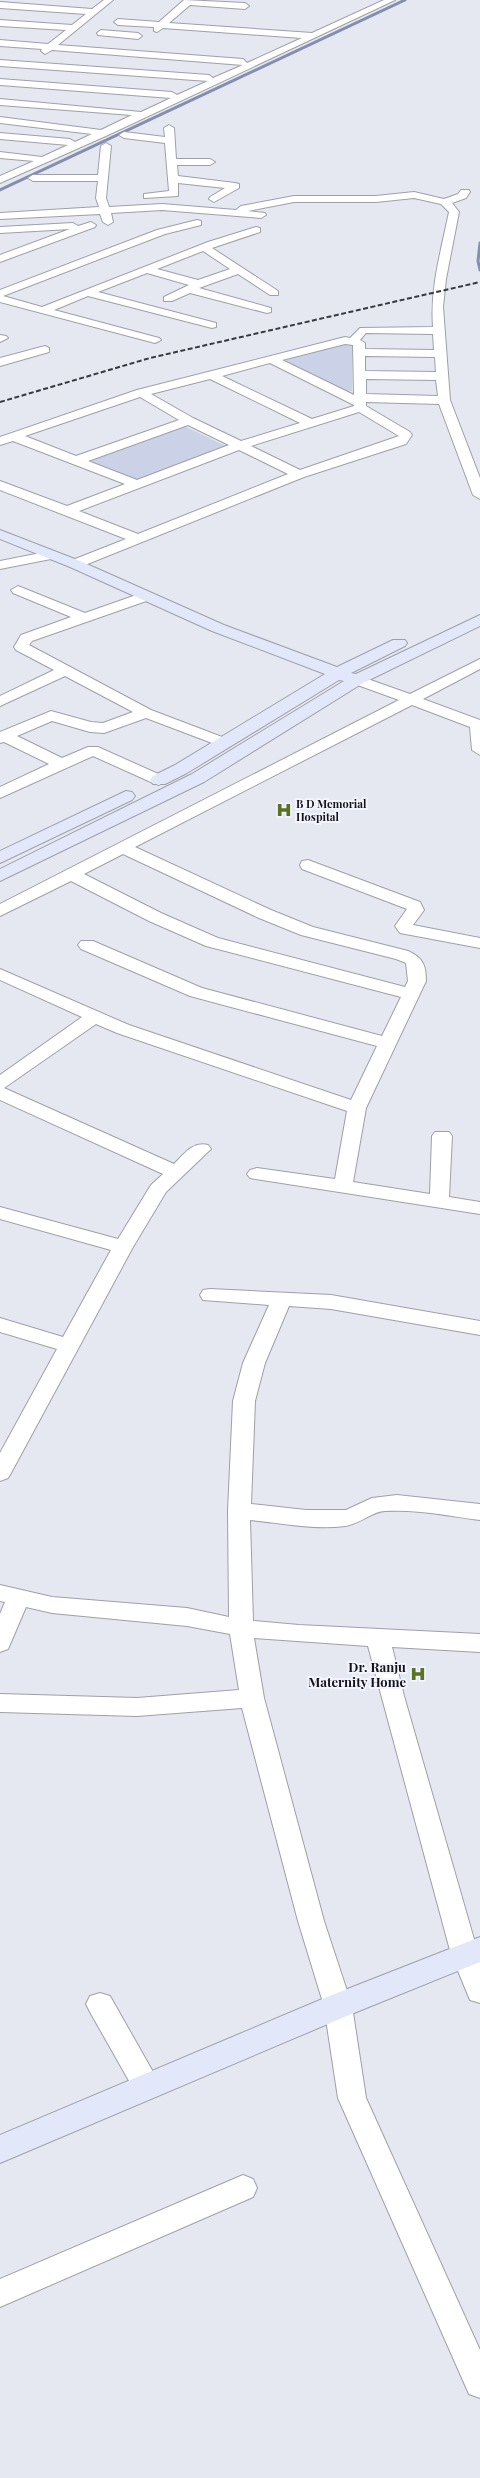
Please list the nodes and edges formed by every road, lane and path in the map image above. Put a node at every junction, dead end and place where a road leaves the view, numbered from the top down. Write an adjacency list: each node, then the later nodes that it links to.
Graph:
1 (109, 0): 6 (street)
2 (391, 0): 14 (street)
3 (188, 1): 5 (street); 7 (street)
4 (0, 5): 6 (street)
5 (245, 6)
6 (94, 12): 12 (street)
7 (174, 14): 8 (street); 11 (street)
8 (189, 15)
9 (118, 22): 11 (street)
10 (0, 23): 12 (street)
11 (162, 25): 14 (street); 15 (street)
12 (73, 28): 17 (street)
13 (101, 33): 15 (street)
14 (315, 36): 29 (street)
15 (155, 37): 18 (street)
16 (0, 43): 17 (street)
17 (50, 47): 18 (street); 21 (street)
18 (129, 54): 19 (street)
19 (243, 62)
20 (0, 63): 21 (street)
21 (27, 65): 22 (street); 23 (street)
22 (209, 78)
23 (2, 84): 24 (street)
24 (172, 96)
25 (0, 102): 26 (street)
26 (137, 113)
27 (0, 120): 29 (street)
28 (169, 128): 32 (street)
29 (105, 133): 42 (street)
30 (124, 135): 32 (street)
31 (0, 136): 33 (street)
32 (171, 141): 37 (street)
33 (70, 142)
34 (106, 146): 40 (street)
35 (0, 155): 36 (street)
36 (38, 158)
37 (173, 162): 38 (street); 41 (street)
38 (210, 162)
39 (34, 178): 40 (street)
40 (103, 178): 49 (street)
41 (173, 179): 44 (street); 50 (street)
42 (0, 180)
43 (465, 192): 52 (street)
44 (174, 194): 45 (street); 46 (street)
45 (188, 195)
46 (137, 196)
47 (116, 197): 49 (street)
48 (202, 197): 50 (street)
49 (97, 198): 53 (street)
50 (214, 199): 51 (street)
51 (228, 201)
52 (445, 202): 54 (street); 80 (street)
53 (104, 210): 54 (street); 55 (street); 59 (street)
54 (230, 212): 56 (street)
55 (35, 214): 57 (street); 61 (street)
56 (261, 215)
57 (0, 216)
58 (201, 223): 60 (street)
59 (91, 225): 61 (street); 65 (street)
60 (167, 225): 64 (street); 72 (street)
61 (42, 228): 62 (street)
62 (0, 230)
63 (256, 230): 64 (street)
64 (201, 242): 66 (street); 67 (street)
65 (0, 259)
66 (147, 270): 68 (street); 70 (street)
67 (239, 270): 68 (street); 71 (street)
68 (199, 284): 69 (street)
69 (188, 289): 74 (street); 77 (street)
70 (88, 293): 75 (street); 76 (street)
71 (274, 293)
72 (0, 294)
73 (0, 299): 76 (street)
74 (168, 299)
75 (130, 304): 78 (street); 79 (street)
76 (43, 310): 78 (street)
77 (267, 310)
78 (90, 323): 81 (street)
79 (212, 325)
80 (438, 331): 82 (street); 85 (street)
81 (155, 340)
82 (354, 340): 84 (street); 86 (street)
83 (45, 350): 87 (street)
84 (359, 352): 85 (street); 89 (street)
85 (439, 354): 90 (street)
86 (271, 359): 88 (street); 93 (street)
87 (0, 362)
88 (209, 374): 91 (street); 95 (street)
89 (359, 375): 90 (street); 93 (street)
90 (442, 376): 92 (street)
91 (141, 393): 94 (street); 96 (street)
92 (444, 400): 93 (street); 103 (street)
93 (360, 403): 95 (street); 100 (street)
94 (189, 421): 98 (street); 99 (street)
95 (310, 423): 98 (street)
96 (13, 436): 97 (street); 99 (street)
97 (0, 441)
98 (241, 445): 100 (street); 101 (street)
99 (74, 461): 101 (street)
100 (299, 474): 106 (street)
101 (136, 484): 104 (street)
102 (0, 485): 104 (street)
103 (480, 495)
104 (66, 511): 106 (street)
105 (0, 534): 107 (main road)
106 (136, 538): 108 (street)
107 (51, 555): 108 (main road); 109 (street)
108 (75, 564): 111 (main road)
109 (0, 565)
110 (18, 590): 113 (street)
111 (146, 596): 113 (street); 117 (main road)
112 (480, 605): 117 (main road)
113 (85, 618): 116 (street)
114 (480, 620): 118 (main road)
115 (480, 663): 119 (street)
116 (67, 670): 120 (street); 121 (street)
117 (339, 673): 118 (main road); 124 (main road)
118 (357, 680): 119 (street); 133 (main road)
119 (409, 700): 122 (street); 129 (street)
120 (0, 702)
121 (146, 713): 123 (street); 124 (street)
122 (478, 724): 125 (street)
123 (3, 737): 126 (street)
124 (225, 743): 127 (main road)
125 (480, 750)
126 (61, 764): 127 (street); 128 (street)
127 (159, 780): 130 (main road)
128 (0, 792)
129 (122, 847): 132 (street); 138 (street)
130 (0, 858)
131 (308, 865): 135 (street)
132 (70, 874): 134 (street); 140 (street)
133 (0, 876)
134 (0, 911)
135 (412, 932): 136 (street); 138 (street)
136 (480, 943)
137 (87, 945): 142 (street)
138 (413, 960): 140 (street)
139 (0, 974): 141 (street)
140 (410, 994): 142 (street)
141 (95, 1016): 143 (street); 145 (street)
142 (386, 1043): 145 (street)
143 (0, 1084)
144 (0, 1092): 148 (street)
145 (357, 1108): 150 (street)
146 (442, 1136): 151 (street)
147 (201, 1149): 148 (street)
148 (176, 1172): 154 (street)
149 (257, 1174): 150 (street)
150 (343, 1186): 151 (street)
151 (439, 1202): 152 (street)
152 (480, 1208)
153 (0, 1213): 154 (street)
154 (123, 1247): 159 (street)
155 (210, 1295): 156 (street)
156 (282, 1298): 158 (street); 162 (street)
157 (0, 1325): 159 (street)
158 (480, 1328)
159 (69, 1346): 160 (street)
160 (8, 1439): 161 (street)
161 (0, 1473)
162 (239, 1511): 163 (street); 165 (street)
163 (480, 1512)
164 (9, 1596): 165 (street); 167 (street)
165 (241, 1628): 166 (street); 169 (street)
166 (378, 1637): 168 (street); 171 (street)
167 (0, 1643)
168 (480, 1643)
169 (252, 1698): 170 (street); 174 (street)
170 (0, 1703)
171 (472, 1952): 172 (street); 174 (main road)
172 (480, 1992)
173 (100, 2004): 175 (street)
174 (338, 2006): 175 (main road); 179 (street)
175 (147, 2087): 176 (main road)
176 (0, 2149)
177 (243, 2188): 178 (street)
178 (0, 2293)
179 (480, 2384)

